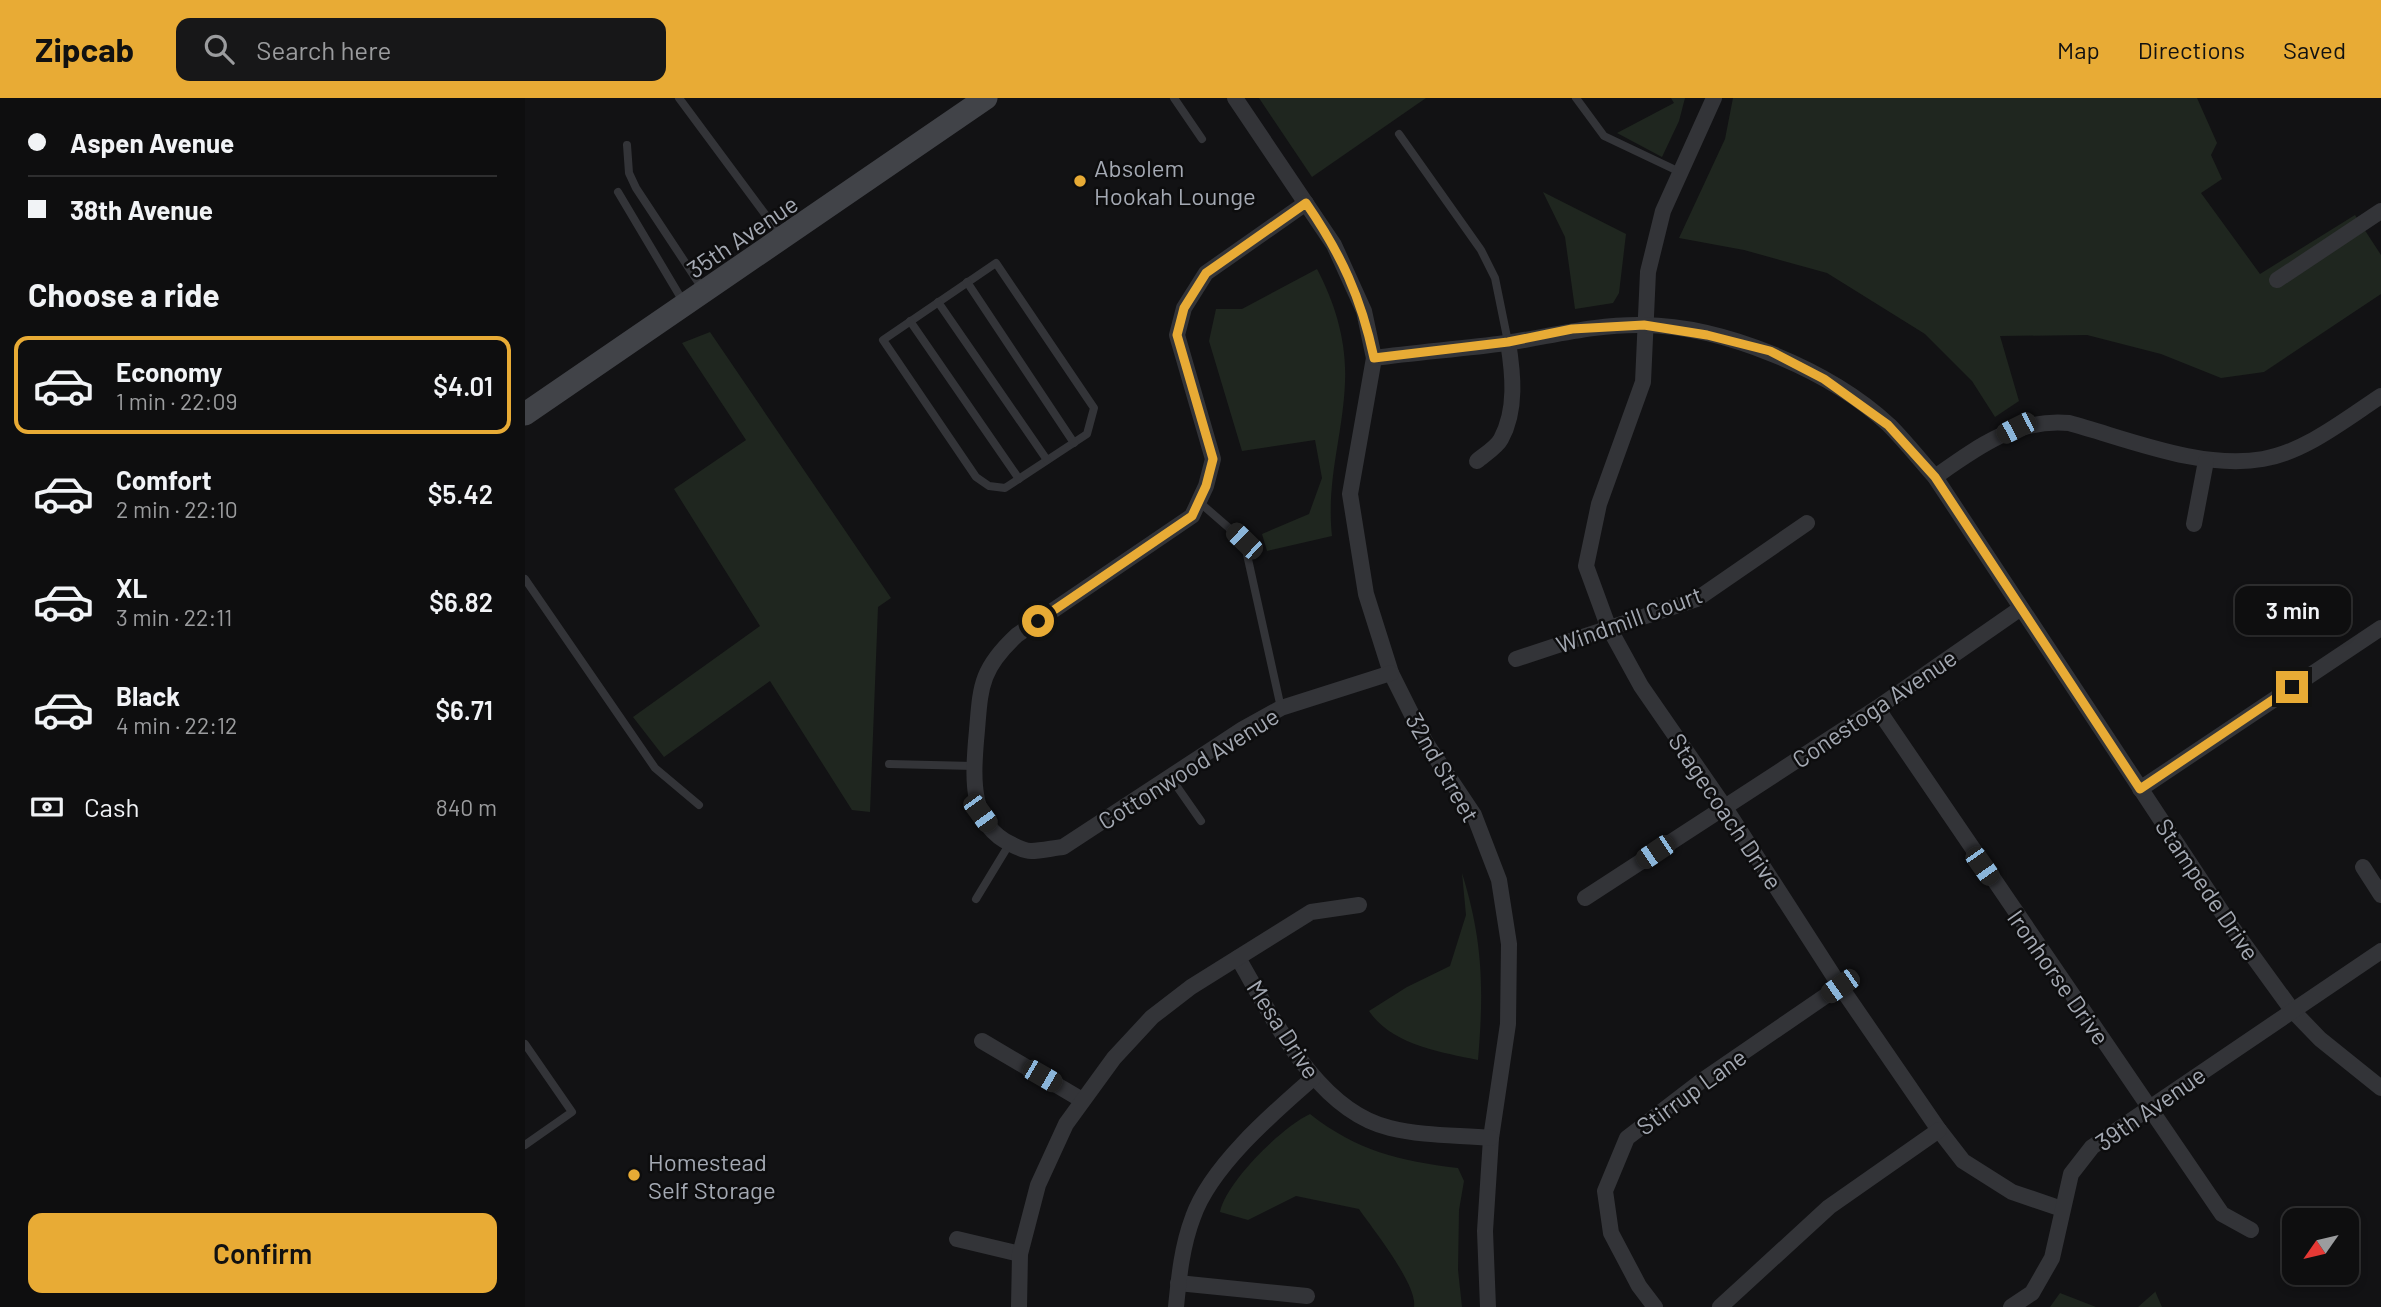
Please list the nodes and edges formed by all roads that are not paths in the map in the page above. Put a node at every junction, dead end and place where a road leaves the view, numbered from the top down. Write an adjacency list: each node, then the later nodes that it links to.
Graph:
1 (679, 98): 14 (lane)
2 (986, 98): 14 (main road, 35th Avenue)
3 (1174, 98): 8 (lane)
4 (1235, 98): 12 (street)
5 (1576, 98): 10 (lane)
6 (1714, 98): 10 (street, Stagecoach Drive)
7 (1399, 134): 21 (lane)
8 (1202, 139)
9 (628, 145): 17 (lane)
10 (1682, 173): 20 (street, Stagecoach Drive)
11 (618, 192): 17 (lane)
12 (1306, 203): 22 (street); 31 (street)
13 (2381, 211): 15 (street)
14 (783, 239): 17 (main road, 35th Avenue)
15 (2277, 280)
16 (967, 282): 18 (lane); 25 (lane); 25 (lane)
17 (695, 299): 24 (main road, 35th Avenue)
18 (938, 302): 19 (lane); 26 (lane)
19 (910, 321): 30 (lane); 30 (lane)
20 (1644, 325): 21 (street, Stampede Drive); 29 (street, Stampede Drive); 36 (street, Stagecoach Drive)
21 (1508, 342): 22 (street, Stampede Drive); 27 (street)
22 (1374, 358): 39 (street, 32nd Street)
23 (2381, 396): 28 (street)
24 (525, 414)
25 (1074, 443): 26 (lane)
26 (1047, 460): 30 (lane)
27 (1477, 461)
28 (2206, 461): 29 (street); 33 (street)
29 (1935, 477): 35 (street, Stampede Drive)
30 (1019, 479)
31 (1198, 501): 40 (lane); 43 (street)
32 (1807, 523): 36 (street, Windmill Court)
33 (2195, 524)
34 (525, 579): 46 (lane)
35 (2021, 608): 41 (street, Conestoga Avenue); 45 (street, Stampede Drive)
36 (1608, 626): 38 (street, Windmill Court); 47 (street, Stagecoach Drive)
37 (2381, 628): 45 (street)
38 (1516, 659)
39 (1391, 673): 40 (street, Cottonwood Avenue); 66 (street, 32nd Street)
40 (1281, 708): 44 (street, Cottonwood Avenue)
41 (1877, 708): 47 (street, Conestoga Avenue); 64 (street, Ironhorse Drive)
42 (889, 764): 43 (lane)
43 (974, 766): 49 (street)
44 (1171, 778): 48 (lane); 49 (street, Cottonwood Avenue)
45 (2140, 789): 58 (street, Stampede Drive)
46 (699, 805)
47 (1724, 806): 52 (street, Conestoga Avenue); 57 (street, Stagecoach Drive)
48 (1201, 821)
49 (1010, 843): 53 (lane)
50 (2363, 867): 51 (street)
51 (2381, 895)
52 (1585, 898)
53 (976, 899)
54 (1359, 905): 56 (street)
55 (2381, 951): 58 (street, 39th Avenue)
56 (1238, 958): 61 (street, Mesa Drive); 63 (street)
57 (1840, 986): 65 (street, Stagecoach Drive); 77 (street, Stirrup Lane)
58 (2292, 1010): 62 (street, Stampede Drive); 64 (street, 39th Avenue)
59 (982, 1041): 63 (street)
60 (525, 1044): 67 (lane)
61 (1313, 1078): 66 (street, Mesa Drive); 72 (street)
62 (2381, 1088)
63 (1081, 1100): 71 (street)
64 (2147, 1107): 68 (street, 39th Avenue); 69 (street, Ironhorse Drive)
65 (1939, 1130): 68 (street, Stagecoach Drive); 78 (street)
66 (1491, 1138): 76 (street, 32nd Street)
67 (525, 1145)
68 (2062, 1209): 79 (street, 39th Avenue)
69 (2251, 1230)
70 (957, 1239): 71 (street)
71 (1020, 1254): 74 (street)
72 (1178, 1283): 73 (street); 75 (street)
73 (1307, 1296)
74 (1019, 1307)
75 (1176, 1307)
76 (1488, 1307)
77 (1655, 1307)
78 (1720, 1307)
79 (2011, 1307)

